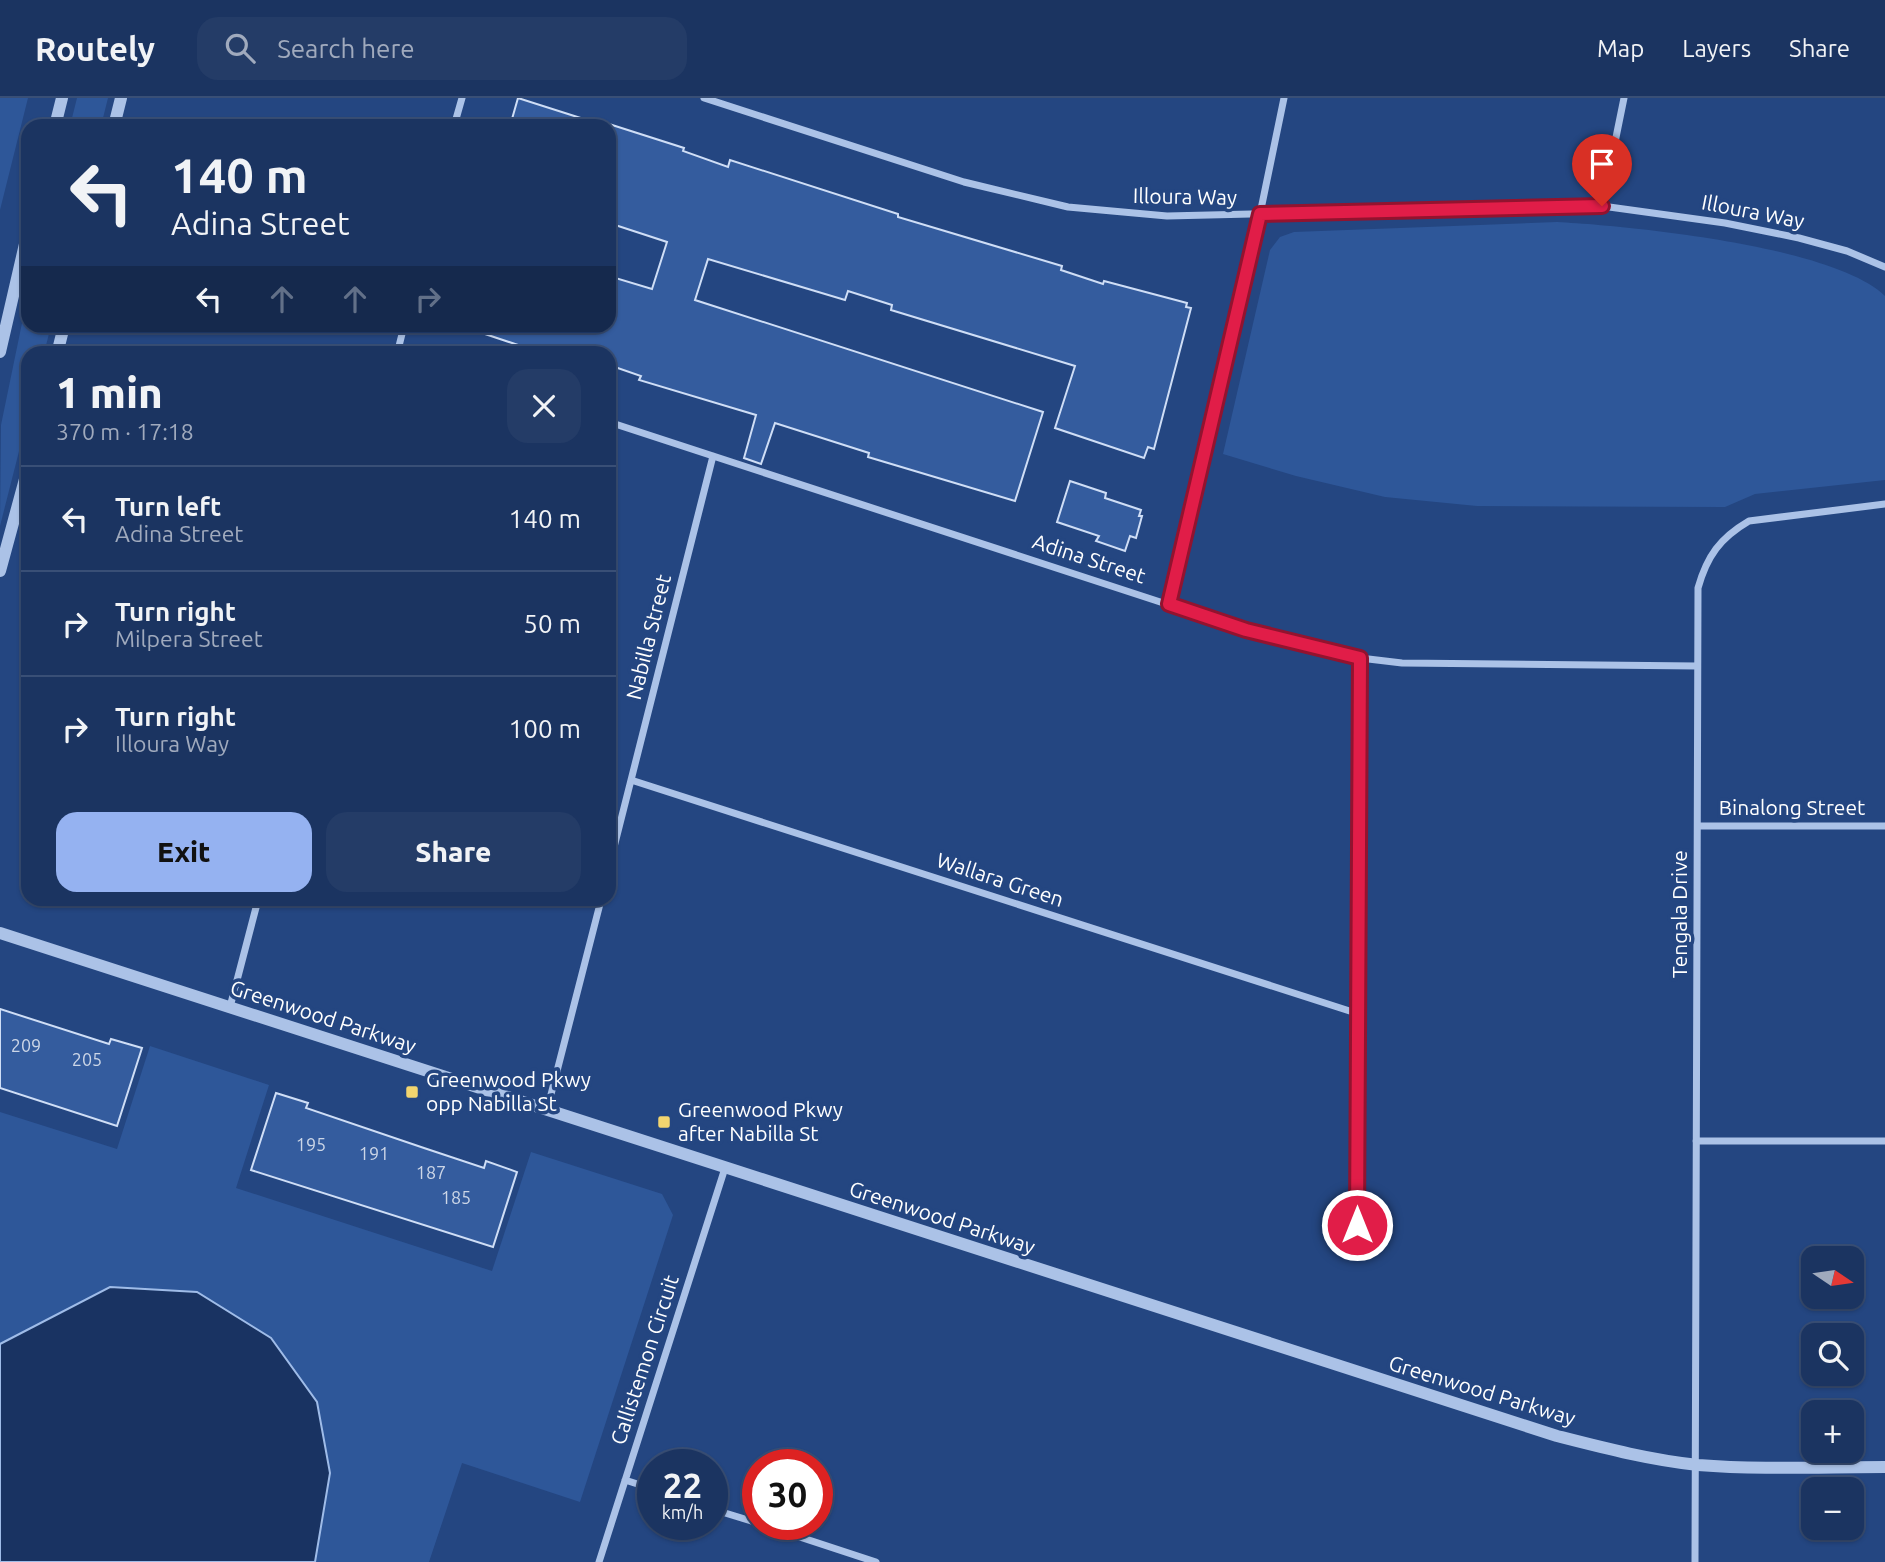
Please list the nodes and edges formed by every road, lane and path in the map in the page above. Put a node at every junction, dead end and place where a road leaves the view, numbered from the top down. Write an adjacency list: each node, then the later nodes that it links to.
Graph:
1 (62, 98): 7 (street)
2 (121, 98): 8 (street)
3 (461, 98): 9 (street)
4 (704, 98): 11 (street, Illoura Way)
5 (1284, 98): 11 (street)
6 (1624, 98): 10 (street)
7 (57, 119)
8 (116, 119)
9 (456, 119)
10 (1602, 206): 11 (street, Illoura Way); 13 (street, Illoura Way)
11 (1260, 214): 20 (street)
12 (21, 261): 14 (street)
13 (1885, 267)
14 (0, 352)
15 (616, 424): 16 (street, Adina Street)
16 (713, 456): 20 (street, Adina Street); 23 (street, Nabilla Street)
17 (21, 494): 19 (street)
18 (1885, 504): 22 (street, Tengala Drive)
19 (0, 571)
20 (1169, 604): 21 (street, Adina Street)
21 (1360, 658): 22 (street, Adina Street); 31 (street)
22 (1697, 666): 24 (street, Tengala Drive)
23 (631, 780): 26 (street, Nabilla Street); 31 (street, Wallara Green)
24 (1698, 826): 25 (street, Binalong Street); 33 (street, Tengala Drive)
25 (1885, 826)
26 (616, 839)
27 (256, 906): 30 (street)
28 (599, 906): 32 (street)
29 (0, 933): 30 (street, Greenwood Parkway)
30 (230, 1007): 32 (street, Greenwood Parkway)
31 (1359, 1014): 36 (street)
32 (547, 1110): 35 (street, Greenwood Parkway)
33 (1696, 1141): 34 (street); 37 (street, Tengala Drive)
34 (1885, 1141)
35 (725, 1168): 37 (street, Greenwood Parkway); 39 (street, Callistemon Circuit)
36 (1357, 1225)
37 (1696, 1464): 38 (street, Greenwood Parkway); 44 (street)
38 (1885, 1467)
39 (625, 1480): 40 (street); 42 (street, Callistemon Circuit)
40 (637, 1484)
41 (808, 1540): 43 (street)
42 (599, 1562)
43 (876, 1562)
44 (1695, 1562)

